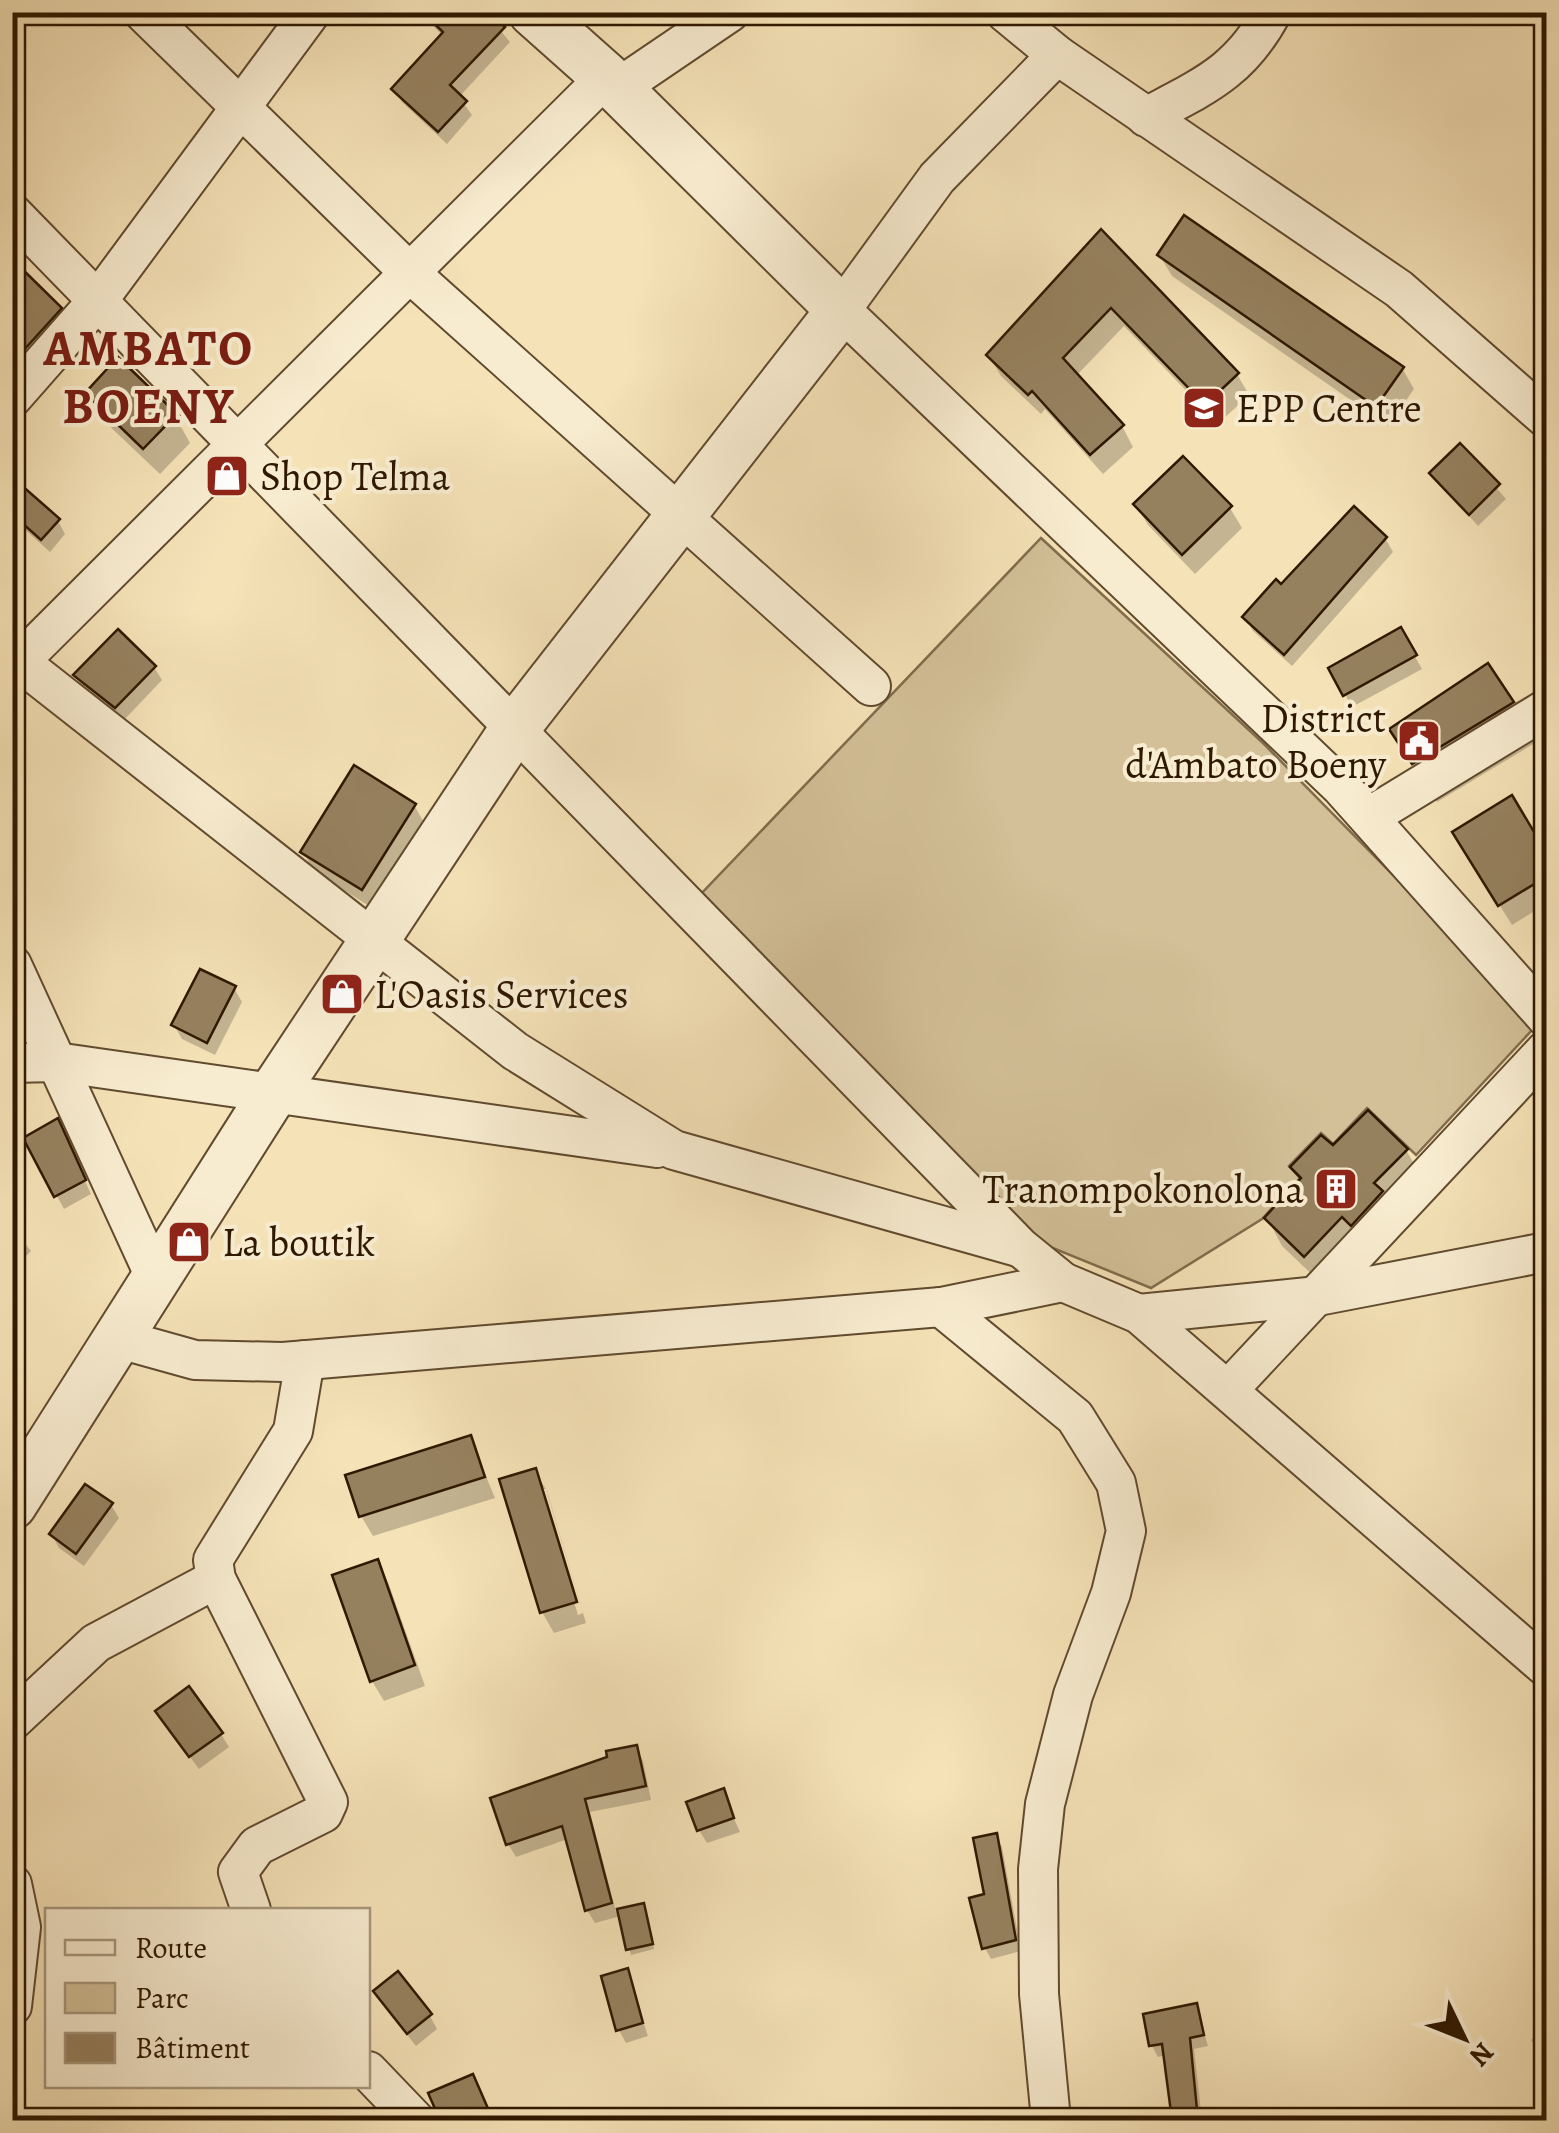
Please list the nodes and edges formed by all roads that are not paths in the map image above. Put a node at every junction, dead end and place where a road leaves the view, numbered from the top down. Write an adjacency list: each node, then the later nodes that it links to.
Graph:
1 (143, 12): 9 (street)
2 (311, 12): 9 (street)
3 (533, 12): 8 (street)
4 (730, 12): 8 (street)
5 (1005, 12): 7 (street)
6 (1272, 12): 10 (street)
7 (1057, 55): 10 (street); 14 (street)
8 (612, 82): 12 (street); 14 (street)
9 (240, 109): 12 (street); 13 (street)
10 (1146, 116): 16 (street)
11 (12, 212): 13 (street)
12 (411, 274): 17 (street); 18 (street)
13 (98, 299): 15 (street); 17 (street)
14 (841, 310): 18 (street); 23 (street)
15 (12, 398)
16 (1546, 418)
17 (240, 442): 19 (street); 22 (street)
18 (676, 515): 20 (street); 22 (street)
19 (15, 662): 24 (street)
20 (871, 686)
21 (1546, 709): 23 (street)
22 (515, 728): 24 (street); 32 (street)
23 (1369, 817): 26 (street)
24 (375, 940): 30 (street); 31 (street)
25 (12, 965): 28 (street)
26 (1546, 1016)
27 (1546, 1050): 36 (street)
28 (56, 1062): 29 (street); 30 (street); 34 (street)
29 (12, 1064)
30 (274, 1092): 31 (street); 34 (street)
31 (674, 1150): 32 (street)
32 (1020, 1248): 35 (street)
33 (1546, 1252): 36 (street)
34 (157, 1281): 39 (street)
35 (1063, 1282): 37 (street); 38 (street)
36 (1318, 1296): 38 (street); 41 (street)
37 (941, 1307): 40 (street); 51 (street)
38 (1140, 1314): 41 (street)
39 (116, 1338): 40 (street); 42 (street)
40 (306, 1360): 43 (street)
41 (1228, 1390): 44 (street)
42 (12, 1506)
43 (216, 1579): 45 (street); 47 (street)
44 (1546, 1666)
45 (12, 1720)
46 (12, 1884): 48 (street)
47 (250, 1908)
48 (12, 2006)
49 (370, 2074): 50 (street)
50 (415, 2120)
51 (1051, 2120)

